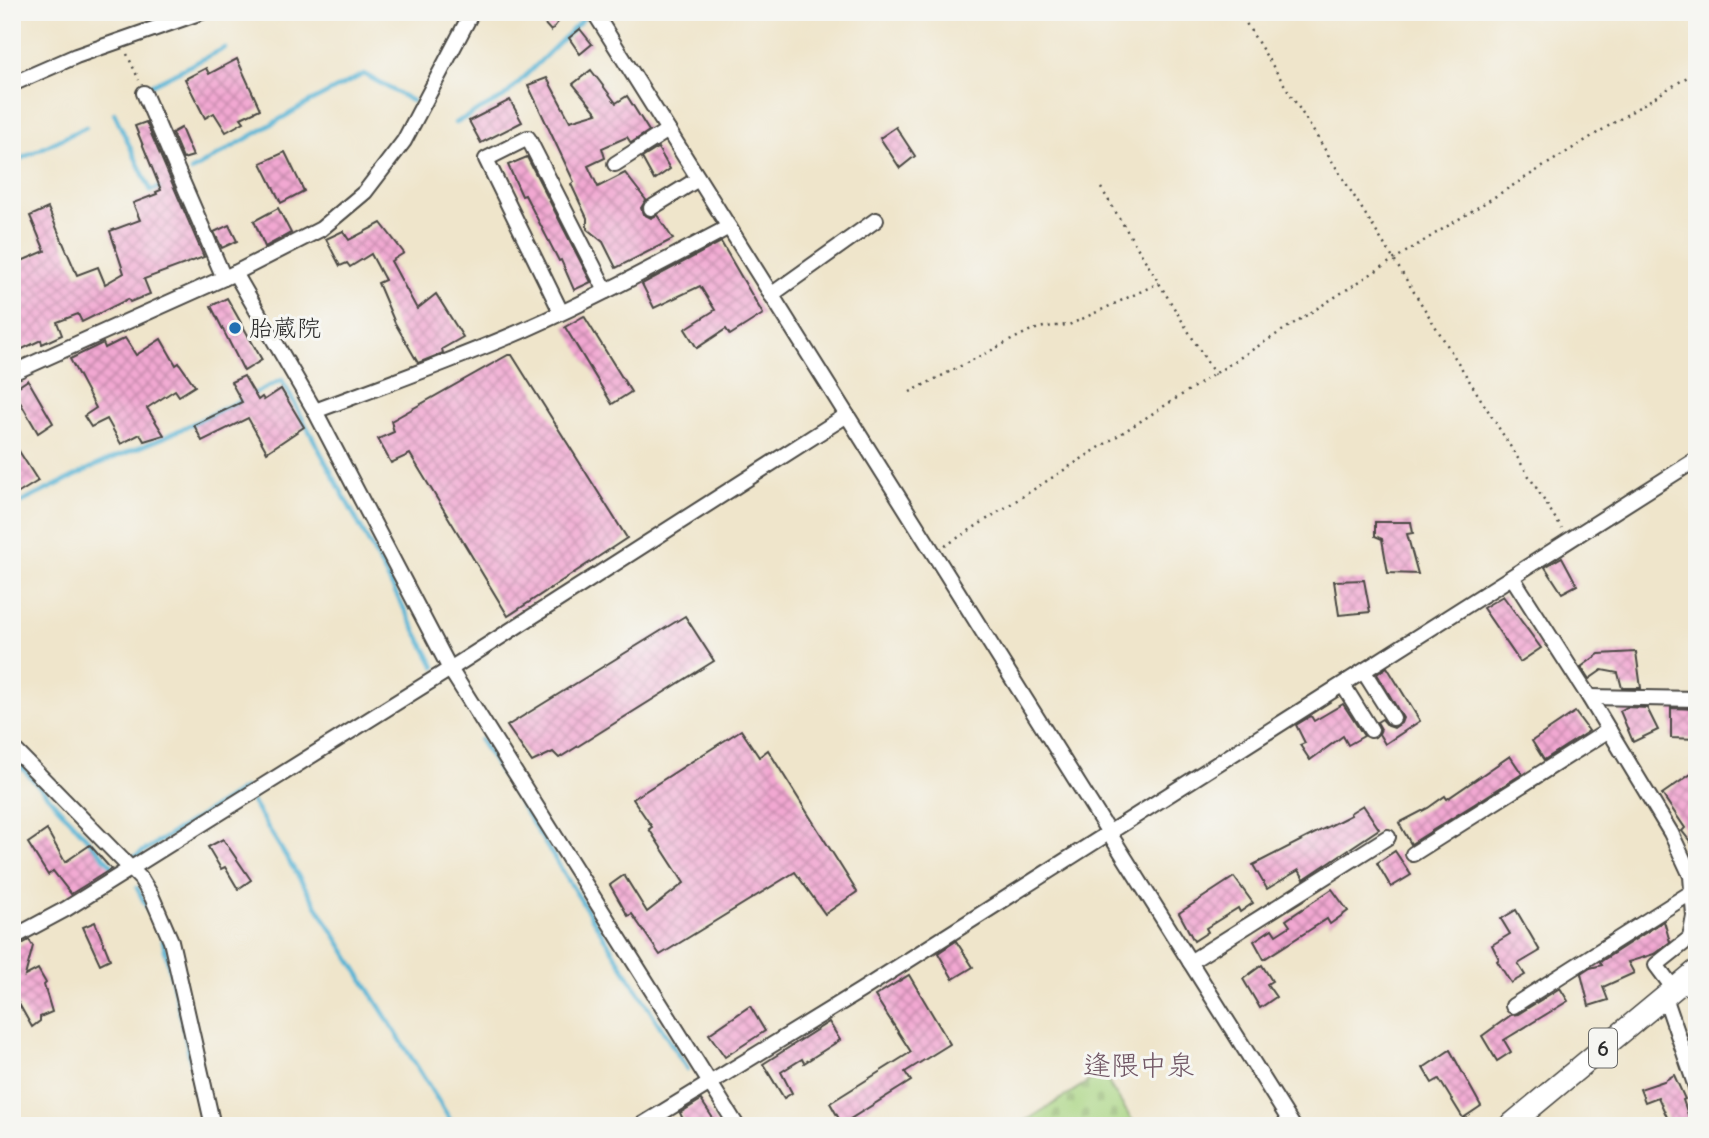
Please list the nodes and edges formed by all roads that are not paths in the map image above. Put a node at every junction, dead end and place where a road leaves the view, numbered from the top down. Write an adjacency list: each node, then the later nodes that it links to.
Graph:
1 (202, 12): 4 (street)
2 (472, 12): 12 (street)
3 (594, 12): 6 (street)
4 (12, 84)
5 (144, 93): 12 (street)
6 (668, 130): 7 (street); 8 (street)
7 (615, 164)
8 (698, 179): 9 (street); 11 (street)
9 (651, 208)
10 (876, 220): 14 (street)
11 (729, 227): 13 (street); 14 (street)
12 (229, 275): 16 (street); 17 (street)
13 (606, 291): 15 (street); 15 (street)
14 (771, 295): 18 (street)
15 (561, 312): 17 (street)
16 (12, 373)
17 (315, 411): 21 (street)
18 (847, 415): 21 (street); 30 (street)
19 (1697, 459): 20 (street)
20 (1512, 577): 22 (street); 24 (street)
21 (450, 669): 33 (street); 40 (street)
22 (1364, 672): 23 (street); 26 (street)
23 (1343, 685): 27 (street); 30 (street)
24 (1589, 697): 25 (street); 28 (street)
25 (1697, 699)
26 (1393, 718)
27 (1371, 730)
28 (1609, 730): 32 (street); 34 (street)
29 (12, 747): 33 (street)
30 (1111, 832): 36 (street); 40 (street)
31 (1388, 837): 36 (street)
32 (1413, 854)
33 (129, 868): 35 (street); 42 (street)
34 (1692, 891): 38 (street); 39 (street)
35 (12, 937)
36 (1190, 962): 45 (street)
37 (1697, 970): 38 (highway, 6)
38 (1670, 993): 41 (street); 46 (highway, 6)
39 (1513, 1006)
40 (710, 1084): 43 (street); 44 (street)
41 (1697, 1090)
42 (213, 1126)
43 (640, 1126)
44 (737, 1126)
45 (1293, 1126)
46 (1509, 1126)

